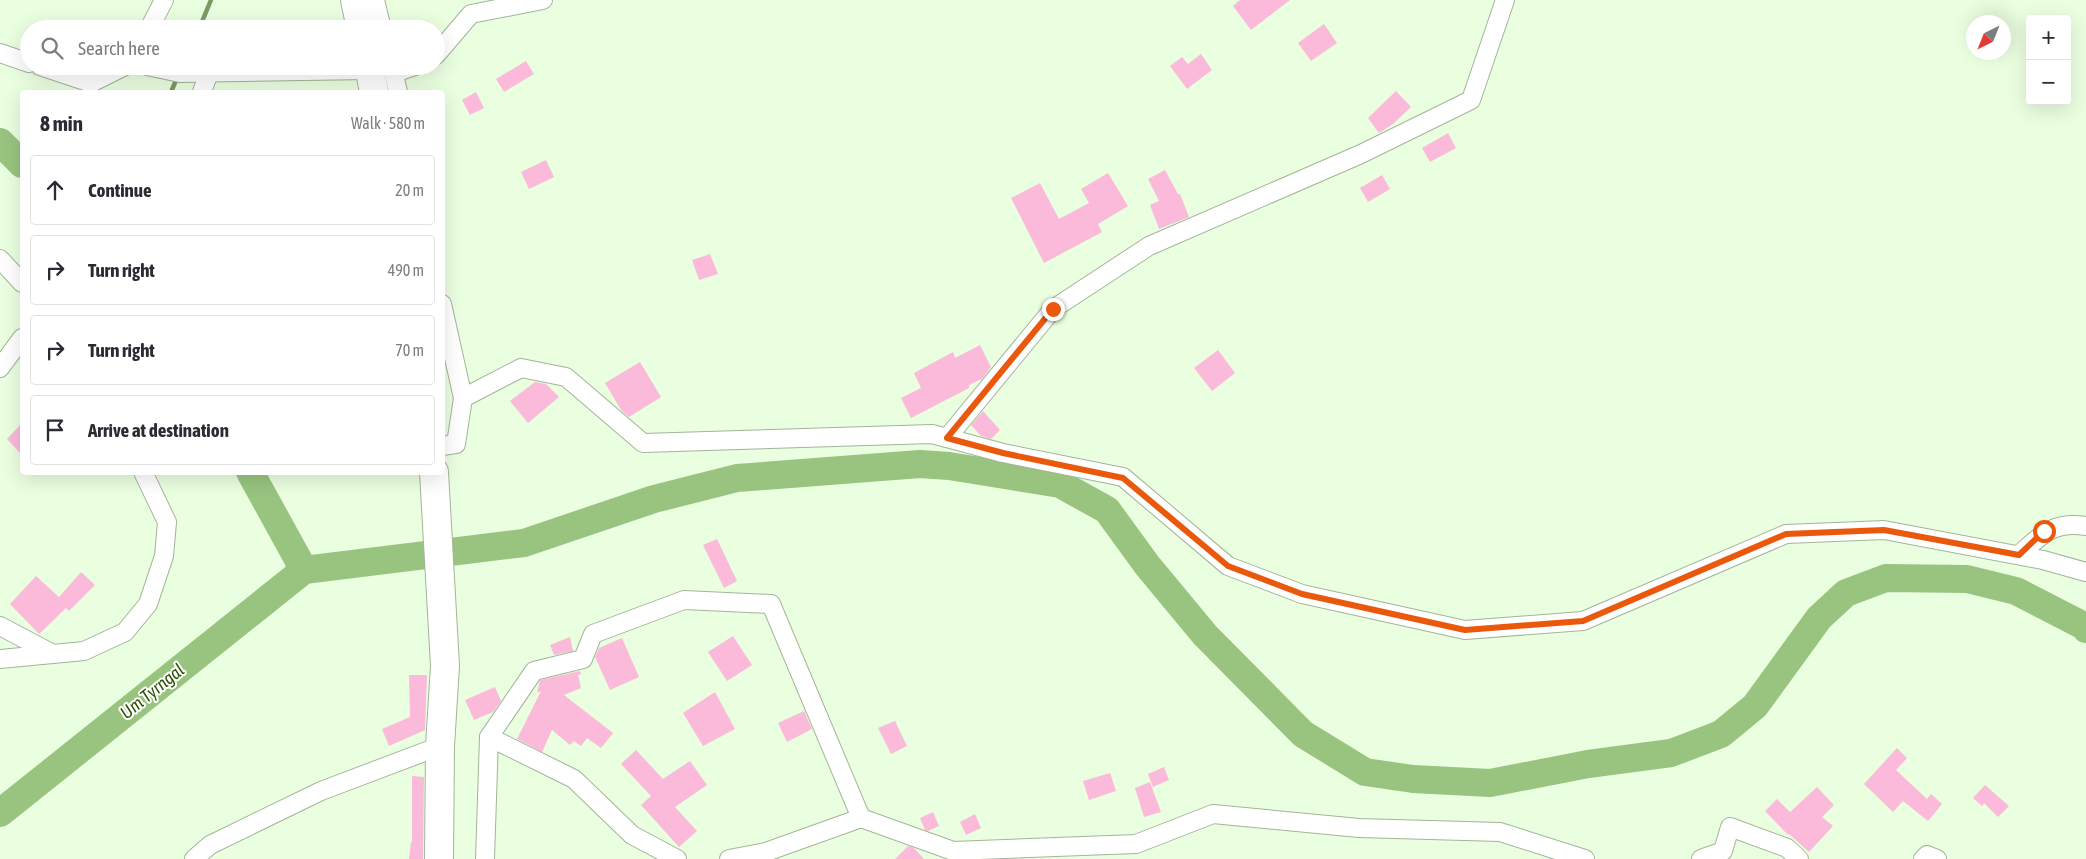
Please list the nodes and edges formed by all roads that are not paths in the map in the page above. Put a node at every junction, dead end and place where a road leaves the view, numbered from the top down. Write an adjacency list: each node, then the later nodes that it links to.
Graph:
1 (164, 0): 6 (street)
2 (355, 0): 7 (highway)
3 (375, 0): 8 (street)
4 (543, 0): 9 (street)
5 (1505, 0): 24 (street)
6 (154, 20)
7 (359, 20)
8 (380, 20)
9 (445, 44)
10 (0, 54): 11 (street)
11 (20, 60)
12 (69, 75): 13 (street)
13 (106, 75)
14 (208, 75): 16 (street)
15 (380, 75): 17 (street)
16 (203, 90)
17 (396, 90)
18 (0, 259): 19 (street)
19 (20, 282)
20 (445, 317): 23 (street)
21 (20, 341): 22 (street)
22 (0, 368)
23 (463, 398): 24 (street); 25 (street)
24 (947, 438): 29 (street)
25 (445, 446)
26 (144, 475): 32 (street)
27 (434, 476): 35 (highway)
28 (2086, 526): 29 (street)
29 (2019, 555): 30 (street)
30 (2086, 572)
31 (0, 626): 32 (street)
32 (54, 654): 33 (street)
33 (0, 659)
34 (489, 737): 36 (street); 39 (street); 40 (street)
35 (440, 746): 37 (street); 38 (highway)
36 (860, 818): 41 (street); 42 (street)
37 (194, 859)
38 (439, 859)
39 (485, 859)
40 (677, 859)
41 (729, 859)
42 (1585, 859)
43 (1701, 859): 44 (street)
44 (1799, 859)
45 (1923, 859): 46 (street)
46 (1937, 859)

